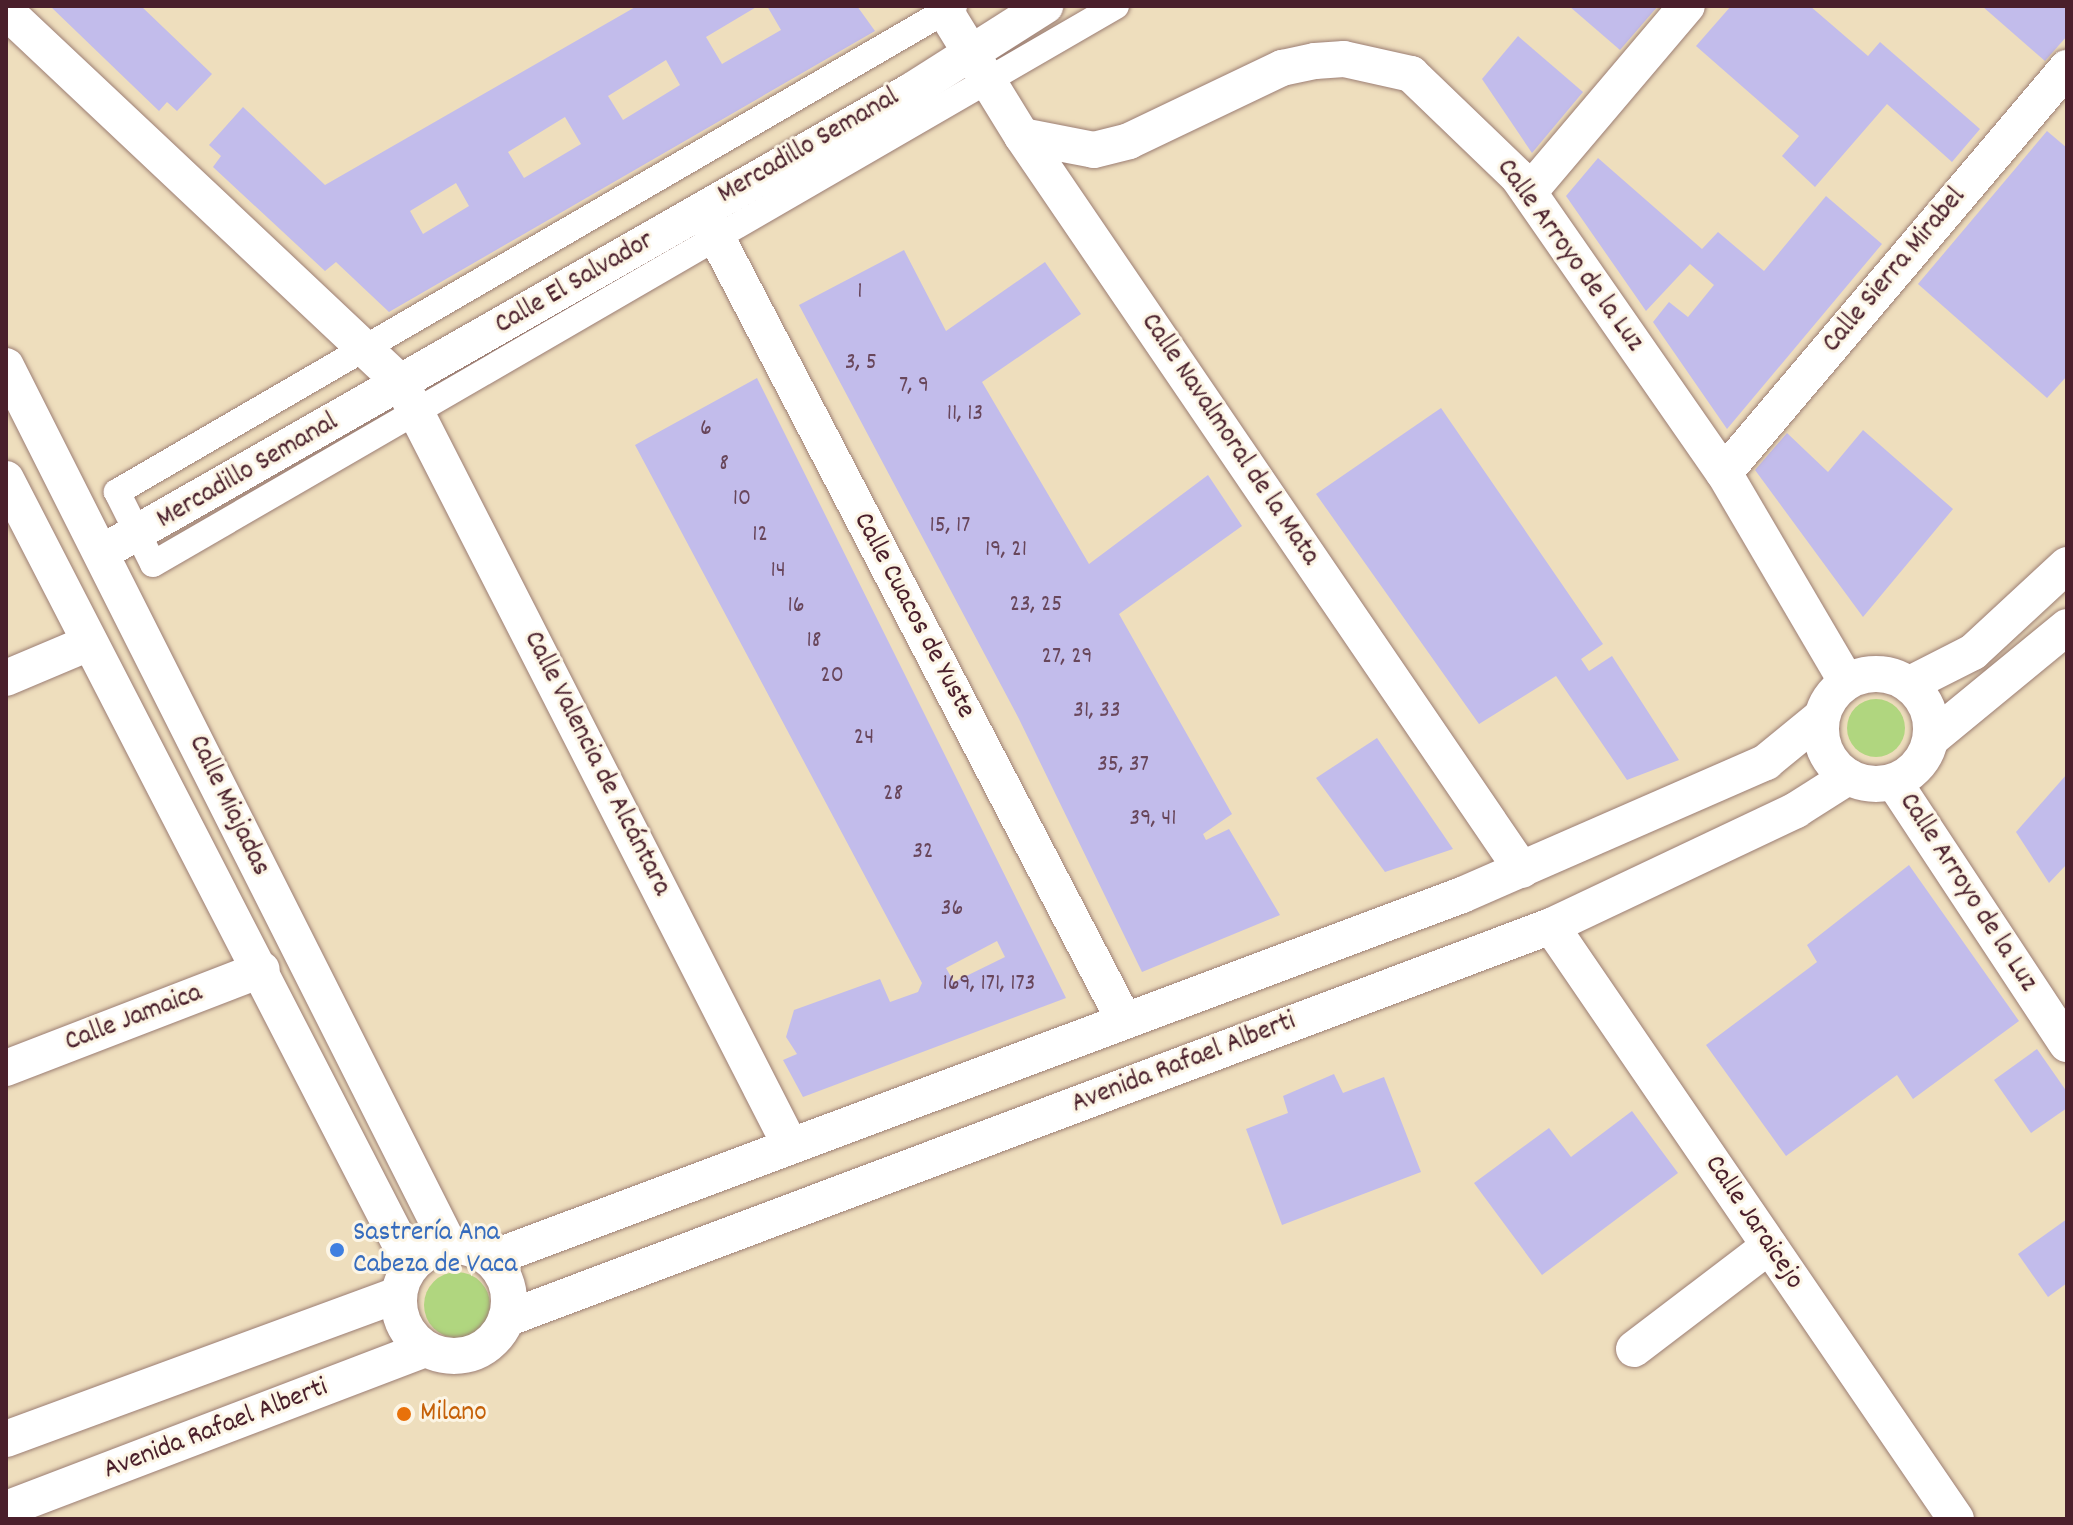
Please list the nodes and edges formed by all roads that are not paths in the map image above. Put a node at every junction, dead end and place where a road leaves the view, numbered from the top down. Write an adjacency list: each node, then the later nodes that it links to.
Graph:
1 (1045, 6): 6 (street, Calle El Salvador)
2 (1116, 6): 6 (street, Mercadillo Semanal)
3 (1687, 6): 9 (street)
4 (947, 8): 6 (street, Calle Navalmoral de la Mata); 6 (street, Mercadillo Semanal)
5 (6, 11): 12 (street, Calle Valencia de Alcántara)
6 (982, 66): 8 (street, Calle Navalmoral de la Mata); 10 (street, Calle El Salvador)
7 (2067, 68): 13 (street, Calle Sierra Mirabel)
8 (1022, 136): 9 (street, Calle Arroyo de la Luz); 26 (street, Calle Navalmoral de la Mata)
9 (1529, 192): 13 (street, Calle Arroyo de la Luz)
10 (703, 211): 12 (street, Calle El Salvador); 29 (street, Calle Cuacos de Yuste)
11 (6, 366): 15 (street, Calle Miajadas)
12 (401, 383): 15 (street, Calle El Salvador); 32 (street, Calle Valencia de Alcántara)
13 (1724, 473): 20 (street, Calle Arroyo de la Luz)
14 (6, 479): 18 (street, Calle Miajadas)
15 (101, 553): 33 (street, Calle Miajadas)
16 (2067, 565): 21 (street)
17 (2067, 627): 23 (street)
18 (89, 643): 19 (street); 28 (street, Calle Miajadas)
19 (6, 678)
20 (1846, 681): 21 (street); 22 (street)
21 (1910, 684): 23 (street)
22 (1821, 717): 24 (street); 26 (street)
23 (1932, 738): 25 (street)
24 (1848, 777): 25 (street); 27 (street, Avenida Rafael Alberti)
25 (1894, 782): 30 (street, Calle Arroyo de la Luz)
26 (1522, 870): 29 (street)
27 (1551, 926): 34 (street, Calle Jaraicejo); 37 (street, Avenida Rafael Alberti)
28 (262, 969): 31 (street, Calle Jamaica); 36 (street, Calle Miajadas)
29 (1124, 1020): 32 (street)
30 (2063, 1028)
31 (6, 1068)
32 (790, 1145): 35 (street)
33 (449, 1245): 35 (street); 36 (street)
34 (1769, 1246): 39 (street); 42 (street, Calle Jaraicejo)
35 (490, 1259): 37 (street)
36 (405, 1280): 38 (street); 40 (street)
37 (506, 1319): 38 (street)
38 (425, 1349): 41 (street, Avenida Rafael Alberti)
39 (1634, 1349)
40 (6, 1439)
41 (6, 1509)
42 (1956, 1519)

